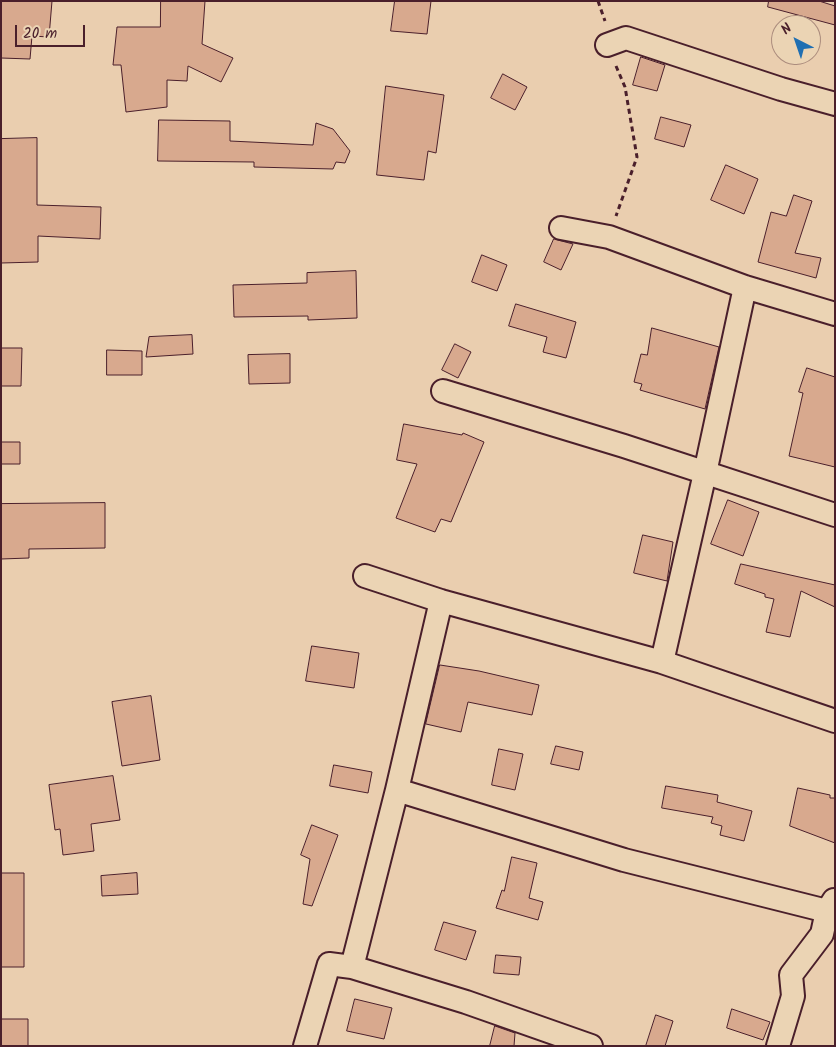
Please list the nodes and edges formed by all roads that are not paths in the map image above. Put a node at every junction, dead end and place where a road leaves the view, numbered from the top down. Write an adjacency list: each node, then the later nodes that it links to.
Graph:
1 (607, 45): 2 (street)
2 (835, 104)
3 (561, 228): 4 (street)
4 (745, 287): 5 (street); 7 (street)
5 (835, 314)
6 (442, 391): 7 (street)
7 (705, 473): 8 (street); 11 (street)
8 (835, 515)
9 (365, 576): 10 (street)
10 (441, 601): 11 (street); 13 (street)
11 (662, 662): 12 (street)
12 (835, 721)
13 (397, 790): 14 (street); 15 (street)
14 (831, 905): 18 (street)
15 (352, 967): 16 (street); 17 (street)
16 (305, 1046)
17 (591, 1046)
18 (778, 1046)

